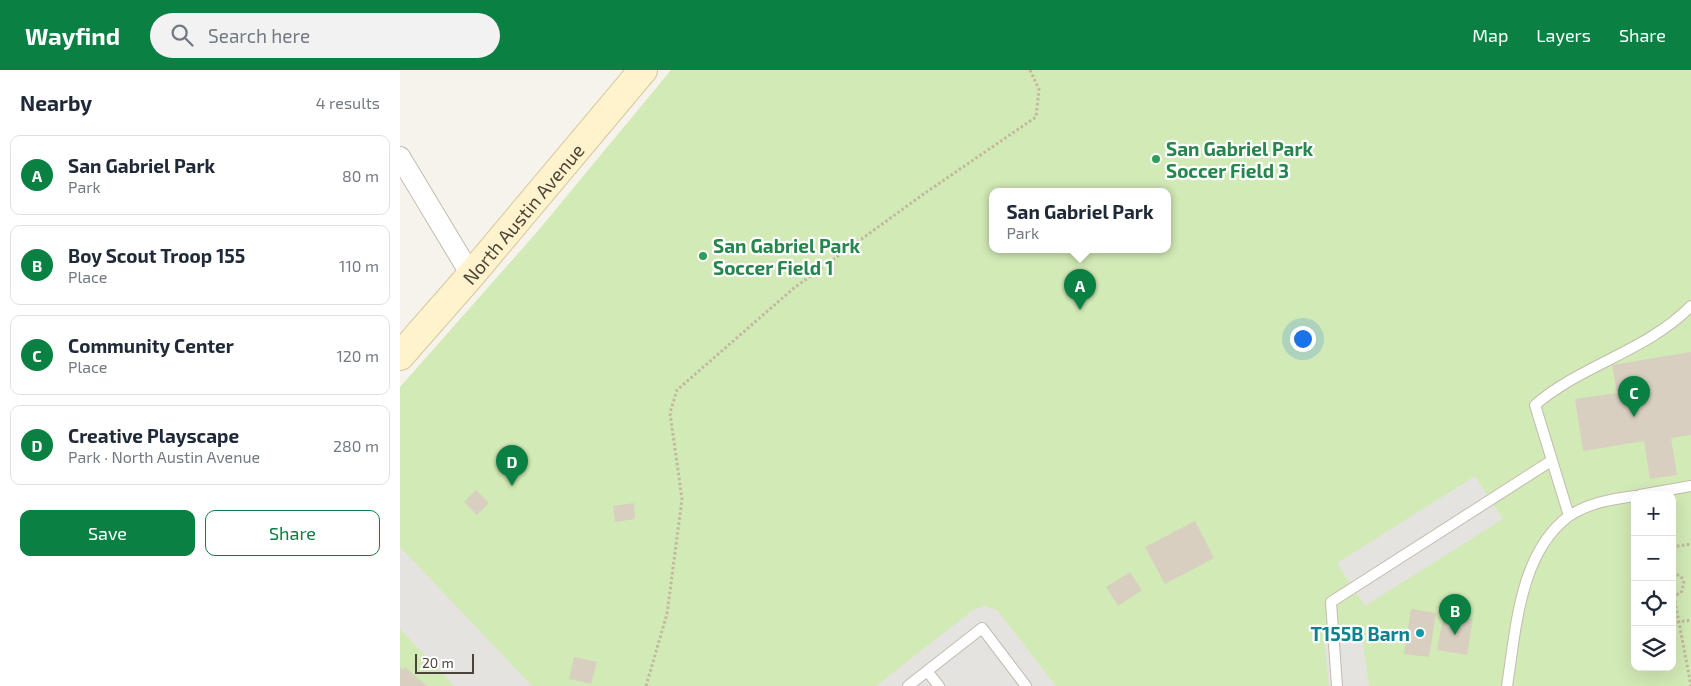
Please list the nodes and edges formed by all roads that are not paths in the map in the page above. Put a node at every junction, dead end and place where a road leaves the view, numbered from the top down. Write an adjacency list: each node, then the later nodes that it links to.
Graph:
1 (643, 70): 3 (main road, North Austin Avenue)
2 (400, 157): 3 (street)
3 (471, 275): 5 (main road, North Austin Avenue)
4 (1691, 306): 6 (lane)
5 (400, 356)
6 (1551, 461): 10 (lane); 15 (lane)
7 (1691, 486): 8 (lane)
8 (1663, 491)
9 (1631, 497): 10 (lane)
10 (1569, 516): 16 (lane)
11 (927, 671): 12 (lane); 13 (lane); 14 (lane)
12 (908, 686)
13 (939, 686)
14 (1026, 686)
15 (1337, 686)
16 (1507, 686)

